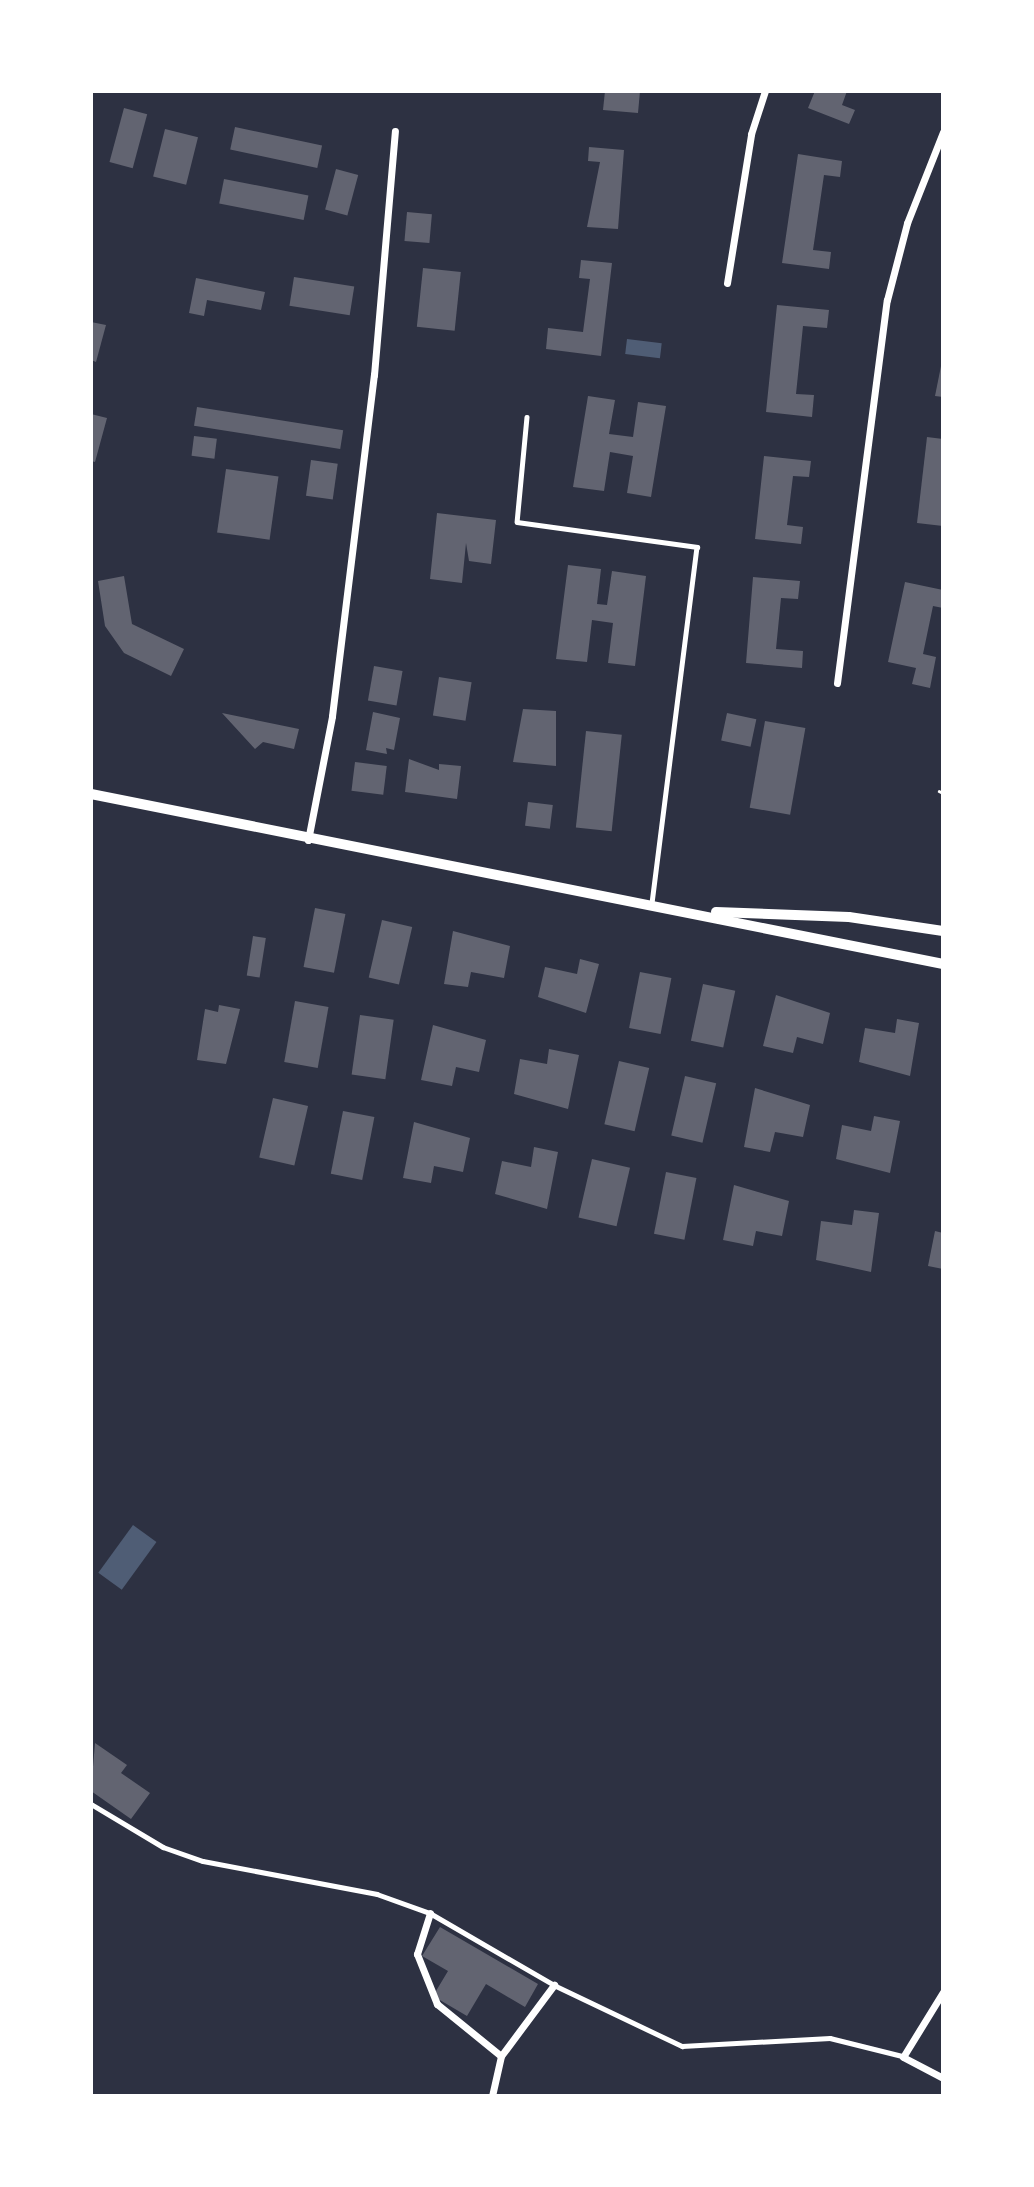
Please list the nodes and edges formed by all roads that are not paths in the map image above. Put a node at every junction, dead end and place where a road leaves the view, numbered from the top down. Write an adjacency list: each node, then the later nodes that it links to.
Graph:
1 (765, 91): 4 (street)
2 (395, 131): 8 (street)
3 (943, 132): 6 (street)
4 (726, 283)
5 (527, 417): 9 (lane)
6 (837, 683)
7 (91, 794): 8 (street)
8 (307, 841): 9 (street)
9 (652, 904): 10 (street)
10 (696, 911): 11 (street); 12 (street)
11 (943, 931)
12 (943, 964)
13 (91, 1804): 14 (lane)
14 (430, 1913): 15 (lane); 17 (street)
15 (554, 1986): 17 (street); 18 (lane)
16 (943, 1992): 18 (street)
17 (501, 2056): 20 (street)
18 (903, 2057): 19 (street)
19 (943, 2078)
20 (492, 2096)

